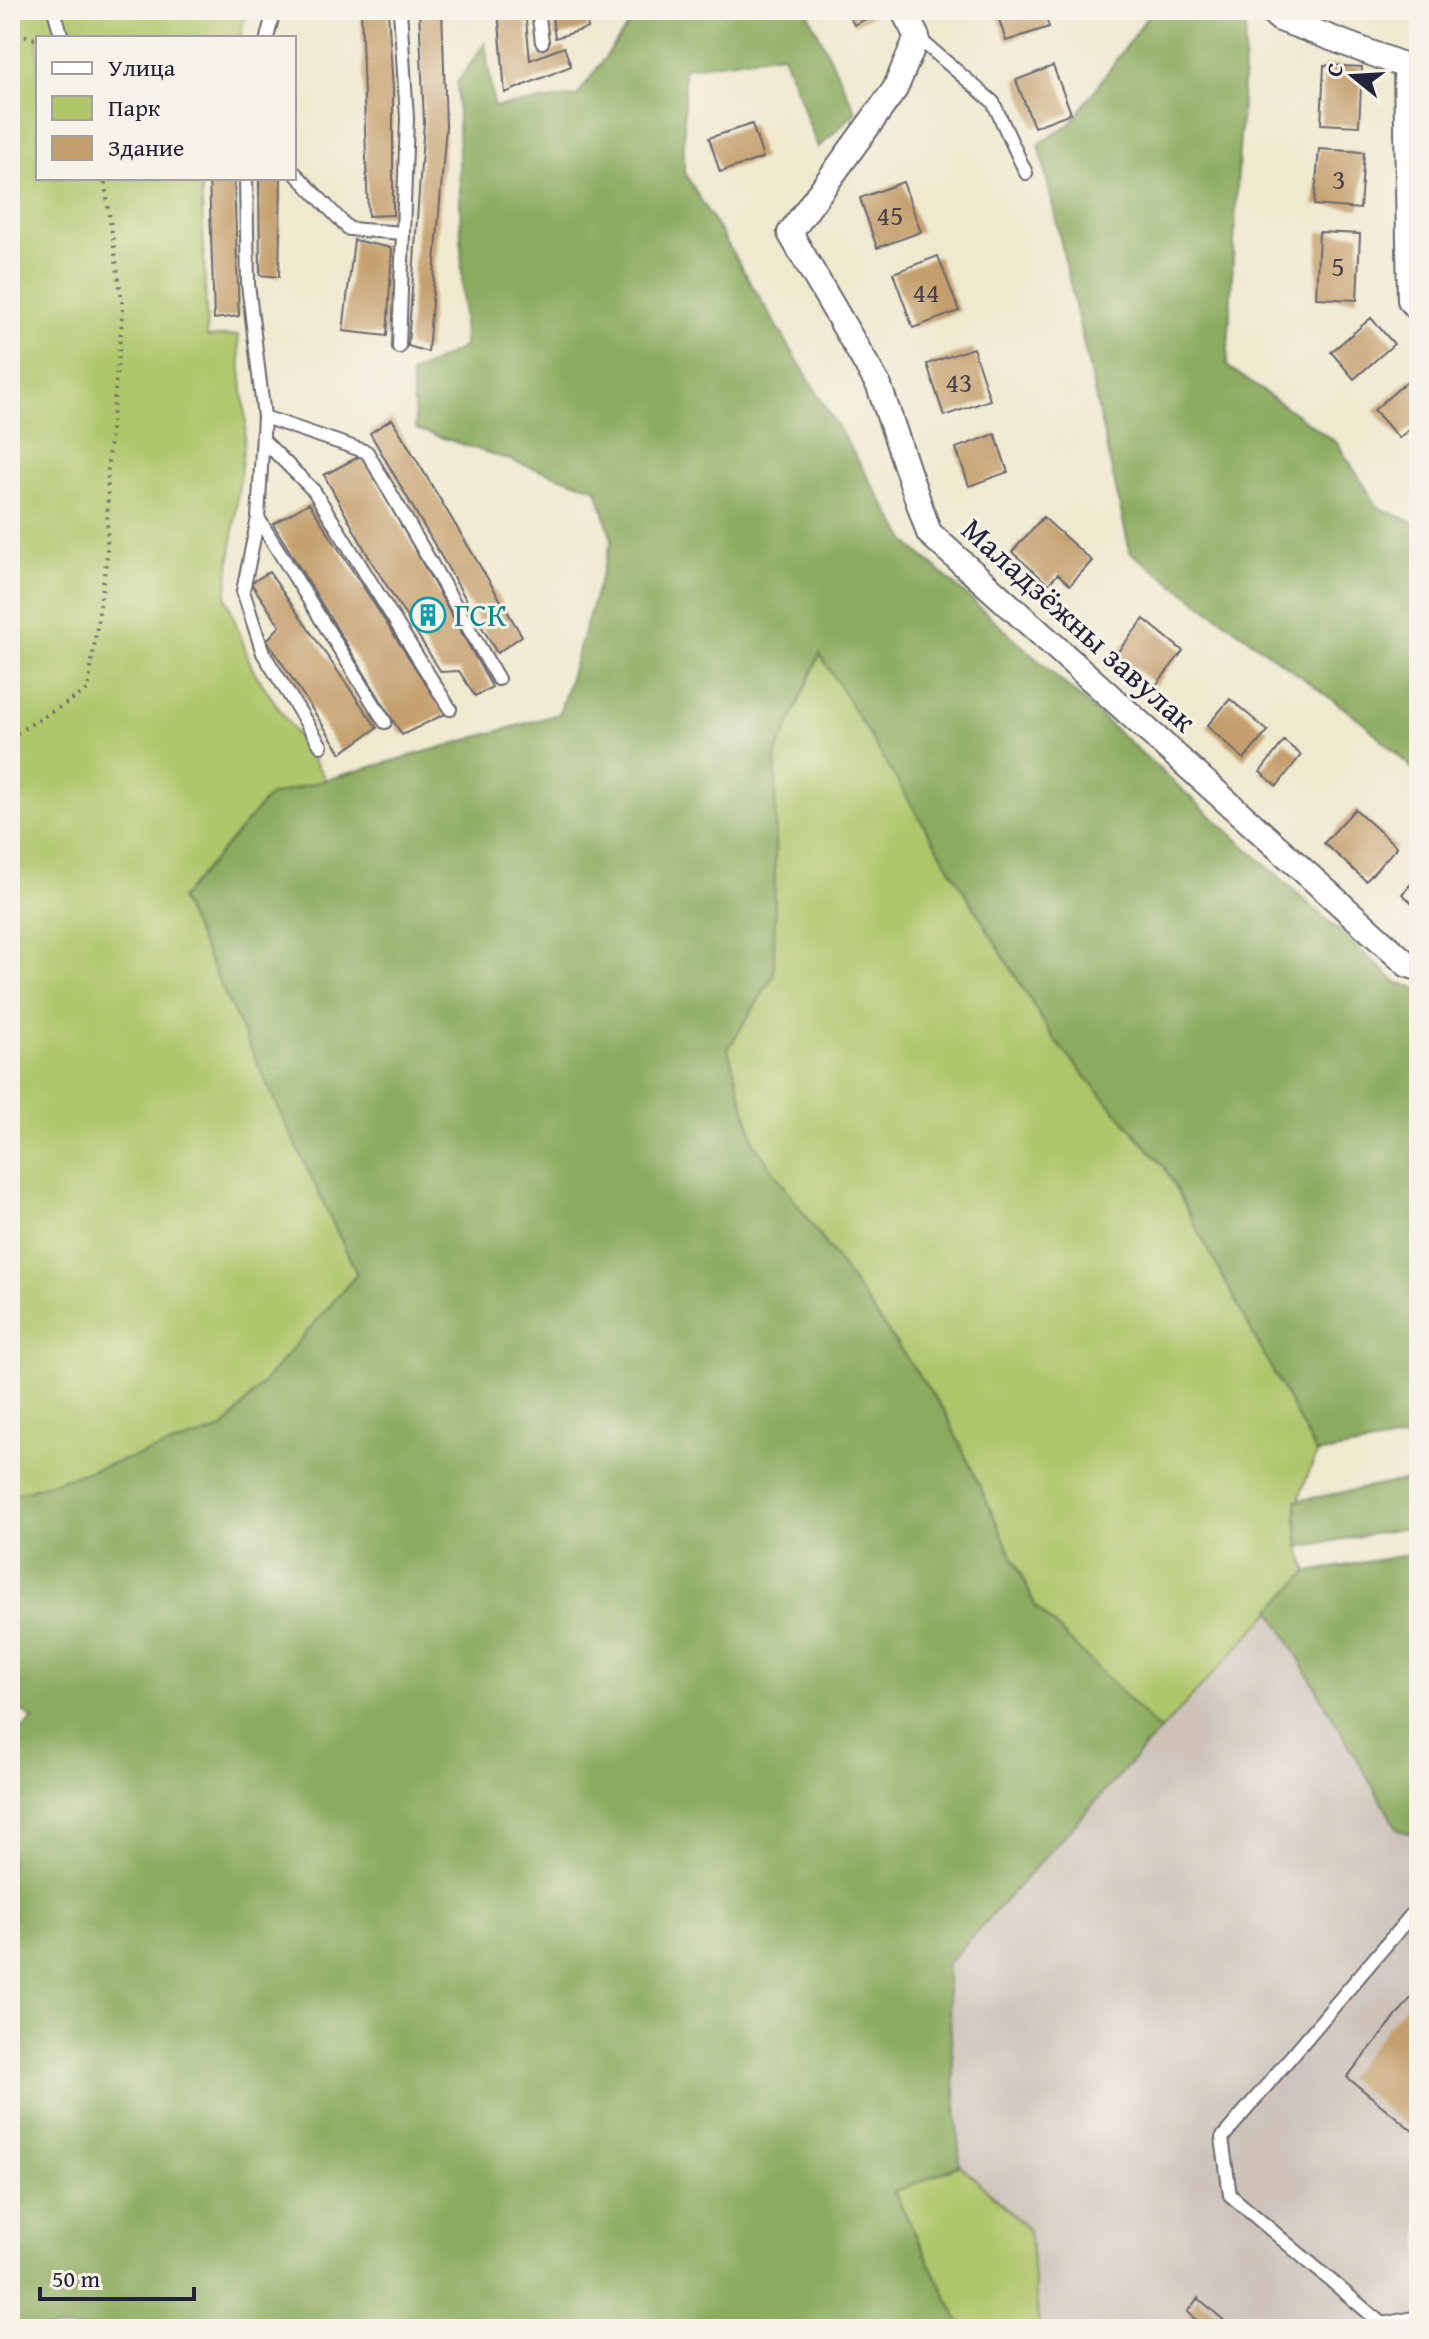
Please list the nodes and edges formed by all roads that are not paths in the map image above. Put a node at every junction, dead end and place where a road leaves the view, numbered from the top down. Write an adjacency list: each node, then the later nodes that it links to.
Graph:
1 (54, 10): 7 (lane)
2 (274, 10): 8 (lane)
3 (400, 10): 15 (lane)
4 (538, 10): 10 (lane)
5 (903, 10): 9 (street)
6 (1270, 10): 11 (street)
7 (61, 36)
8 (268, 36)
9 (917, 37): 12 (lane); 25 (street, Маладзёжны завулак)
10 (542, 42)
11 (1413, 69): 16 (street)
12 (1026, 173)
13 (296, 174): 15 (lane)
14 (246, 180): 18 (lane)
15 (403, 233): 17 (lane)
16 (1419, 310)
17 (399, 347)
18 (264, 417): 19 (lane); 21 (lane)
19 (263, 440): 20 (lane); 22 (lane)
20 (258, 518): 23 (lane); 24 (lane)
21 (498, 679)
22 (450, 709)
23 (385, 722)
24 (321, 746)
25 (1419, 968)
26 (1419, 1906): 27 (lane)
27 (1419, 2317)

